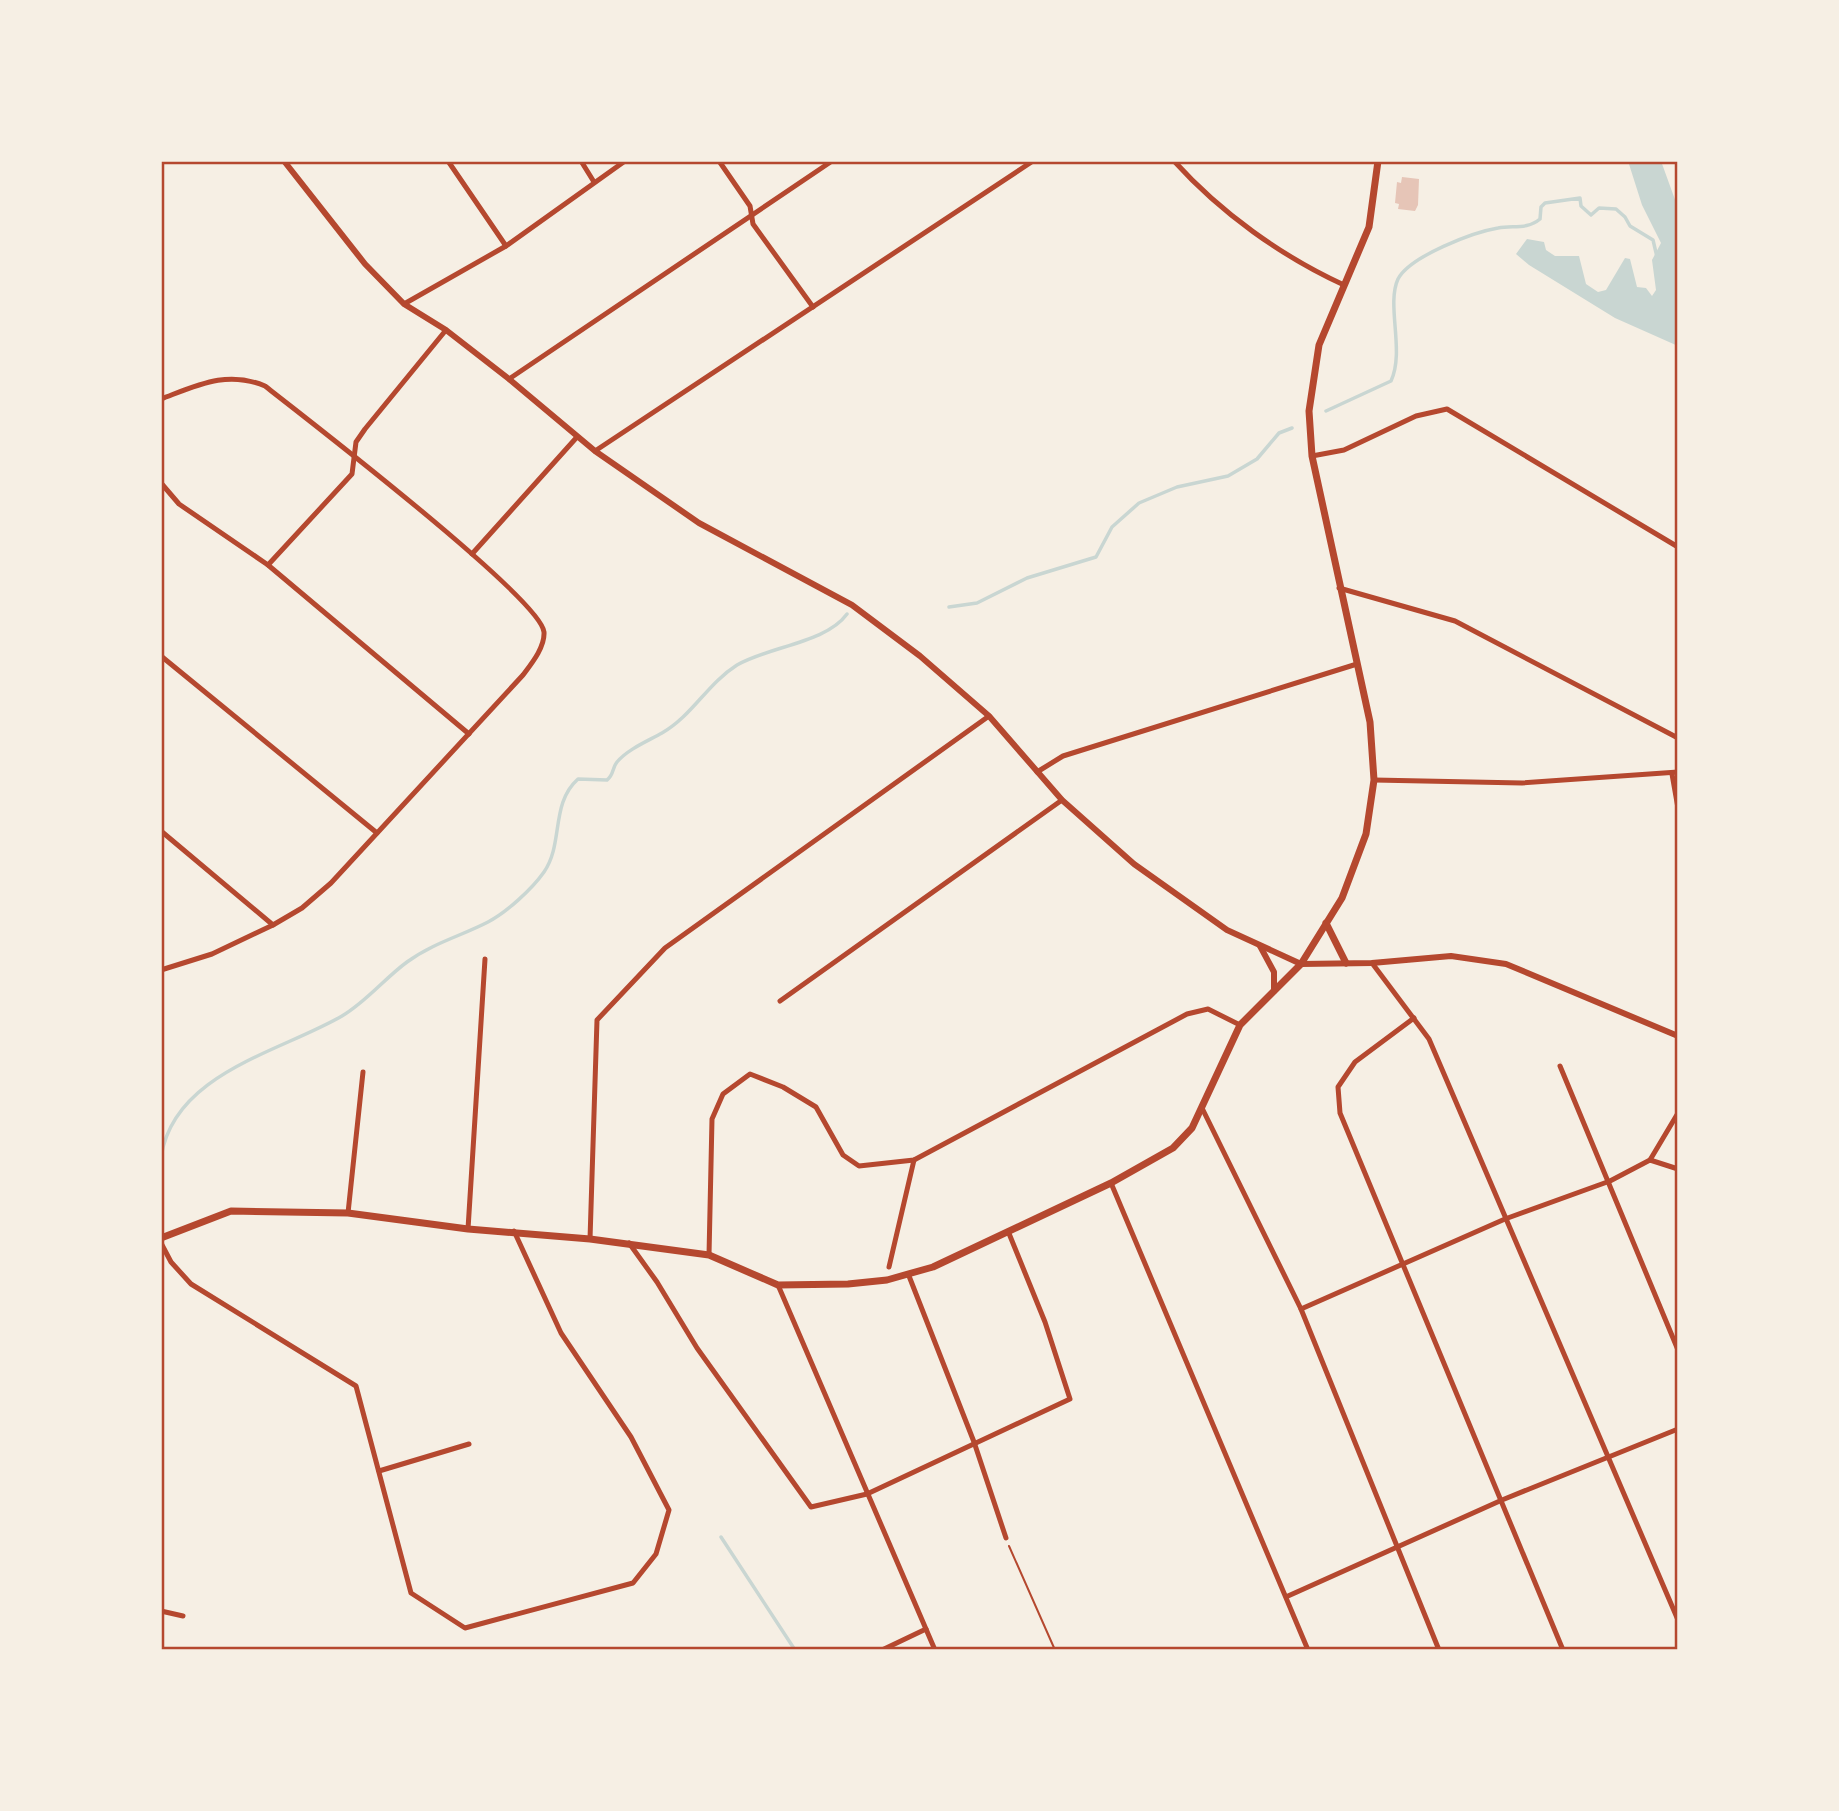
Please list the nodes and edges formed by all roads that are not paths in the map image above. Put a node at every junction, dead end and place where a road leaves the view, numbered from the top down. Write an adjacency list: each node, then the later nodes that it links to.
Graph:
1 (284, 161): 14 (street)
2 (448, 161): 12 (street)
3 (581, 161): 10 (street)
4 (625, 161): 10 (street)
5 (719, 161): 11 (street)
6 (832, 161): 11 (street)
7 (1033, 161): 15 (street)
8 (1174, 161): 13 (street)
9 (1378, 161): 13 (main road)
10 (594, 181): 12 (street)
11 (751, 215): 15 (street); 17 (street)
12 (506, 246): 14 (street)
13 (1344, 285): 21 (main road)
14 (404, 304): 16 (street)
15 (813, 307): 20 (street)
16 (446, 330): 17 (street); 22 (street)
17 (509, 379): 19 (street)
18 (161, 399): 22 (street)
19 (577, 437): 20 (street); 25 (street)
20 (595, 452): 30 (street)
21 (1311, 456): 24 (street); 27 (main road)
22 (354, 457): 25 (street); 26 (street)
23 (161, 483): 26 (street)
24 (1678, 547)
25 (472, 554): 31 (street)
26 (268, 565): 31 (street)
27 (1339, 588): 29 (main road); 32 (street)
28 (161, 656): 39 (street)
29 (1357, 664): 33 (street); 35 (main road)
30 (989, 716): 33 (street); 67 (street)
31 (469, 734): 39 (street)
32 (1678, 738)
33 (1037, 772): 36 (street)
34 (1675, 773): 35 (street); 37 (street)
35 (1374, 780): 40 (main road)
36 (1062, 800): 42 (street); 49 (street)
37 (1678, 808)
38 (161, 831): 41 (street)
39 (377, 833): 41 (street)
40 (1326, 923): 45 (main road); 46 (main road)
41 (273, 925): 47 (street)
42 (1259, 945): 46 (street); 48 (street)
43 (485, 959): 64 (street)
44 (1372, 962): 45 (street); 50 (street); 52 (street)
45 (1346, 963): 46 (street)
46 (1301, 964): 48 (main road)
47 (161, 970)
48 (1274, 991): 51 (main road)
49 (780, 1001)
50 (1414, 1017): 63 (street); 71 (street)
51 (1240, 1025): 55 (main road); 57 (street)
52 (1678, 1036)
53 (1560, 1066): 60 (street)
54 (363, 1072): 62 (street)
55 (1202, 1108): 61 (main road); 75 (street)
56 (1678, 1113): 58 (street)
57 (914, 1160): 70 (street); 72 (street)
58 (1650, 1160): 59 (street); 60 (street)
59 (1678, 1169)
60 (1610, 1181): 63 (street); 76 (street)
61 (1111, 1183): 66 (main road); 86 (street)
62 (348, 1213): 64 (main road); 68 (main road)
63 (1505, 1219): 71 (street); 80 (street)
64 (468, 1229): 65 (main road)
65 (514, 1231): 67 (main road); 81 (street)
66 (1008, 1231): 73 (main road); 78 (street)
67 (590, 1238): 69 (main road)
68 (161, 1241): 81 (street)
69 (629, 1243): 70 (main road); 82 (street)
70 (709, 1255): 74 (main road)
71 (1403, 1263): 75 (street); 83 (street)
72 (889, 1267)
73 (909, 1276): 74 (main road); 78 (street)
74 (778, 1285): 82 (street)
75 (1301, 1309): 85 (street)
76 (1678, 1350)
77 (1678, 1429): 80 (street)
78 (974, 1442): 82 (street); 84 (street)
79 (469, 1444): 81 (street)
80 (1611, 1458): 83 (street); 89 (street)
81 (379, 1471)
82 (867, 1494): 90 (street)
83 (1502, 1500): 85 (street); 95 (street)
84 (1006, 1538)
85 (1396, 1547): 86 (street); 94 (street)
86 (1288, 1595): 93 (street)
87 (161, 1611): 88 (street)
88 (183, 1616)
89 (1678, 1620)
90 (926, 1629): 91 (street); 92 (street)
91 (882, 1650)
92 (935, 1650)
93 (1308, 1650)
94 (1439, 1650)
95 (1563, 1650)

